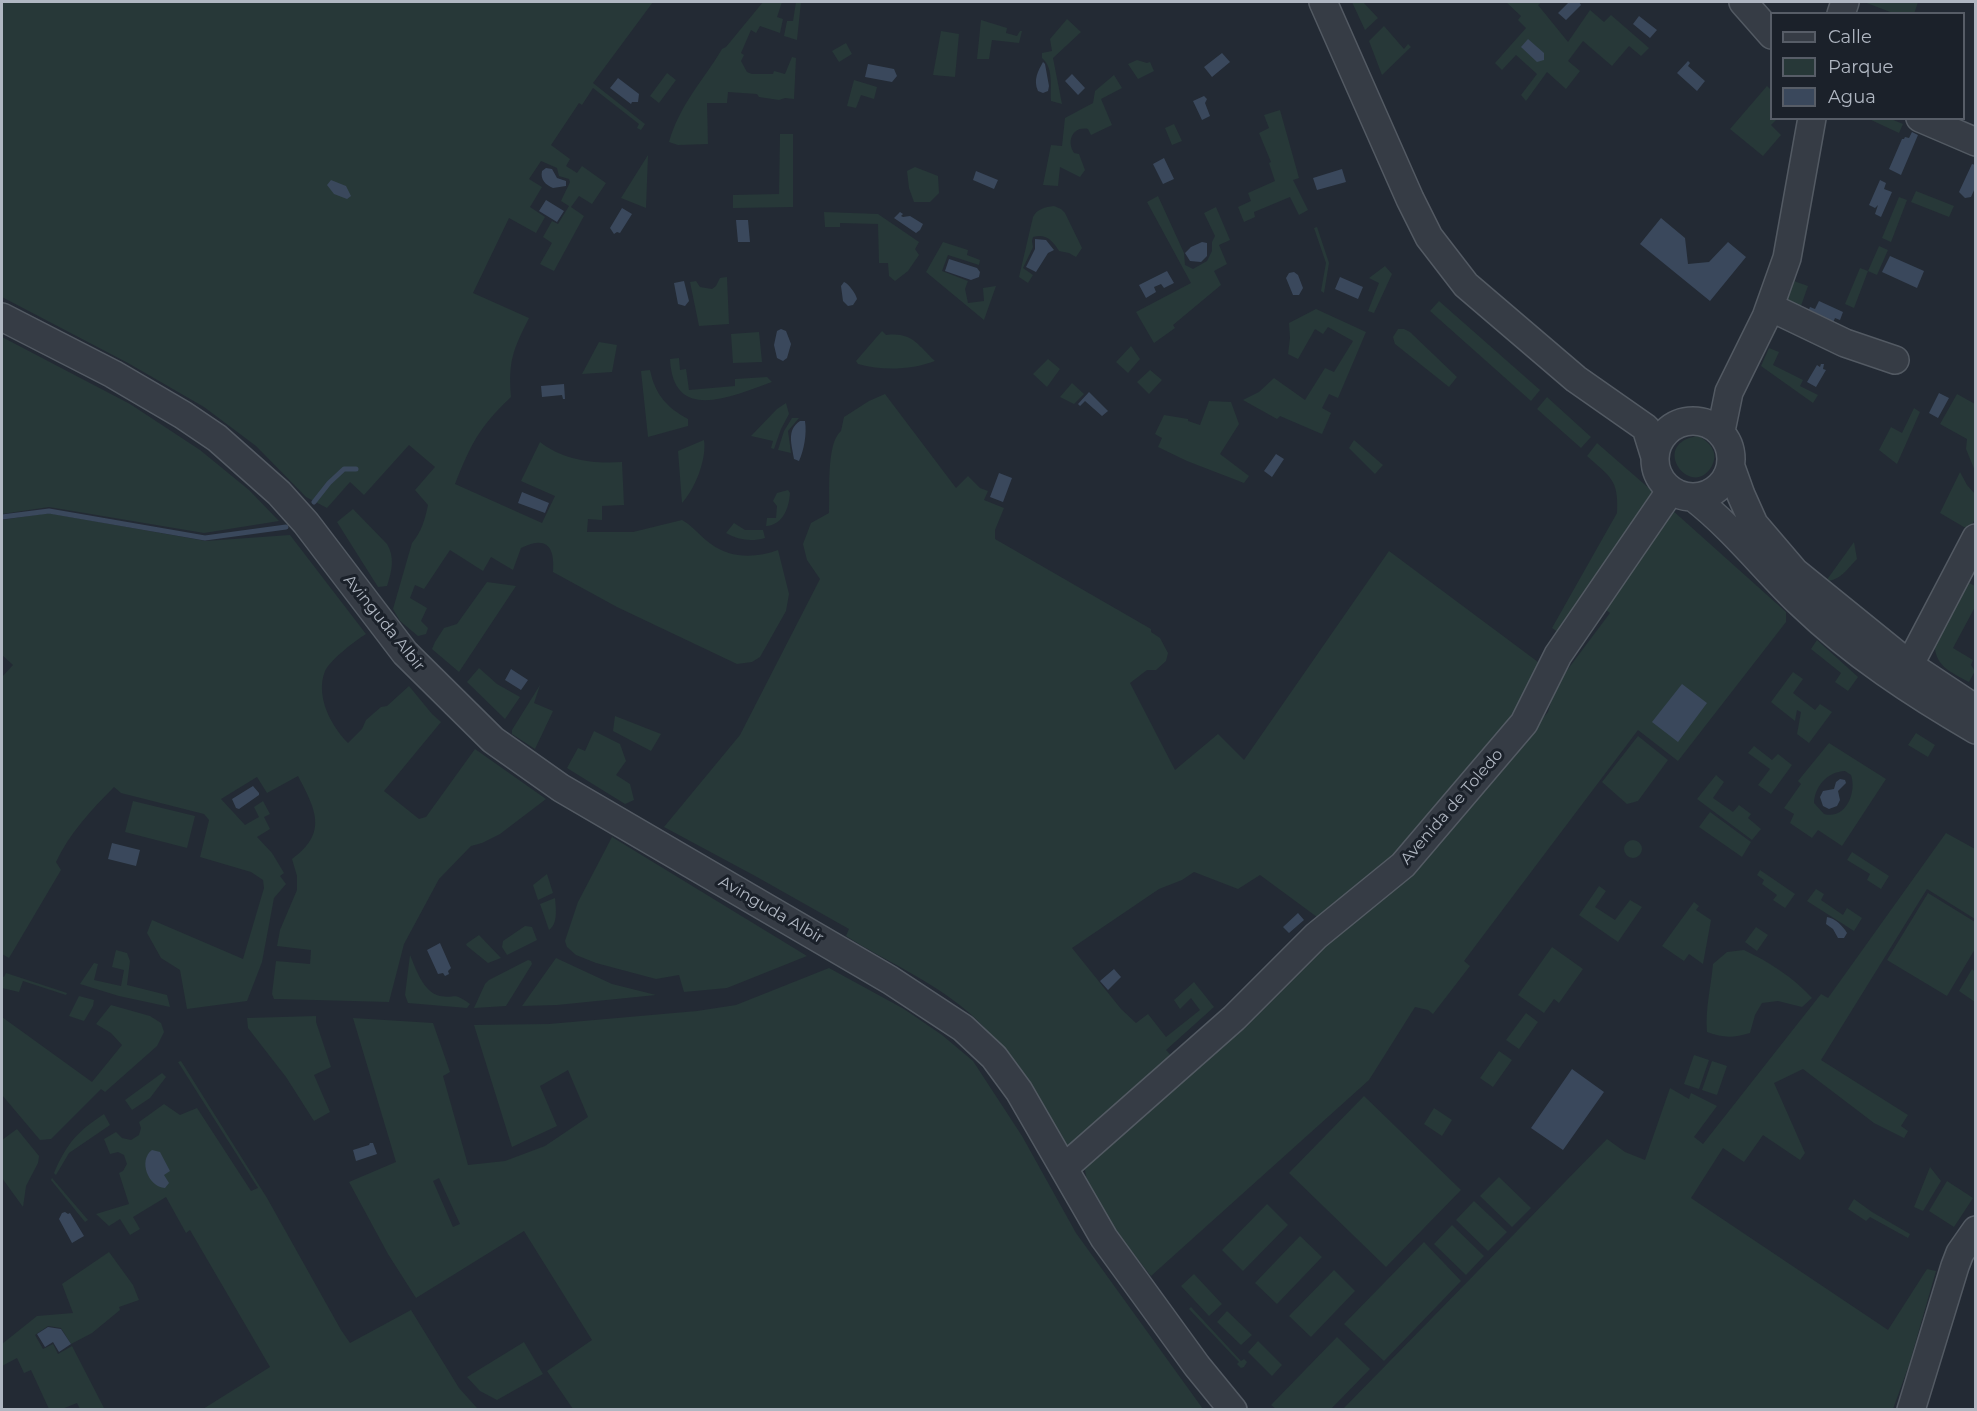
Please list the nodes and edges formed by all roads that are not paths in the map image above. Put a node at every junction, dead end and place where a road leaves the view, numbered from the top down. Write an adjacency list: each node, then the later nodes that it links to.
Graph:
1 (1323, 2): 12 (street)
2 (1743, 2): 3 (street)
3 (1770, 33)
4 (1812, 120): 7 (street)
5 (1925, 120): 6 (street)
6 (1976, 142)
7 (1770, 307): 9 (street); 10 (street)
8 (2, 317): 21 (street, Avinguda Albir)
9 (1895, 360)
10 (1729, 392): 11 (street); 13 (street)
11 (1684, 423): 12 (street); 13 (street); 14 (street)
12 (1646, 428): 14 (street)
13 (1721, 431): 15 (street)
14 (1655, 457): 16 (street)
15 (1731, 467): 16 (street); 18 (street)
16 (1683, 494): 18 (street); 21 (street, Avenida de Toledo)
17 (1976, 538): 18 (street)
18 (1905, 674): 19 (street); 20 (street)
19 (1976, 709)
20 (1976, 730)
21 (1064, 1168): 23 (street, Avinguda Albir)
22 (1976, 1230): 24 (street)
23 (1233, 1410)
24 (1911, 1410)

